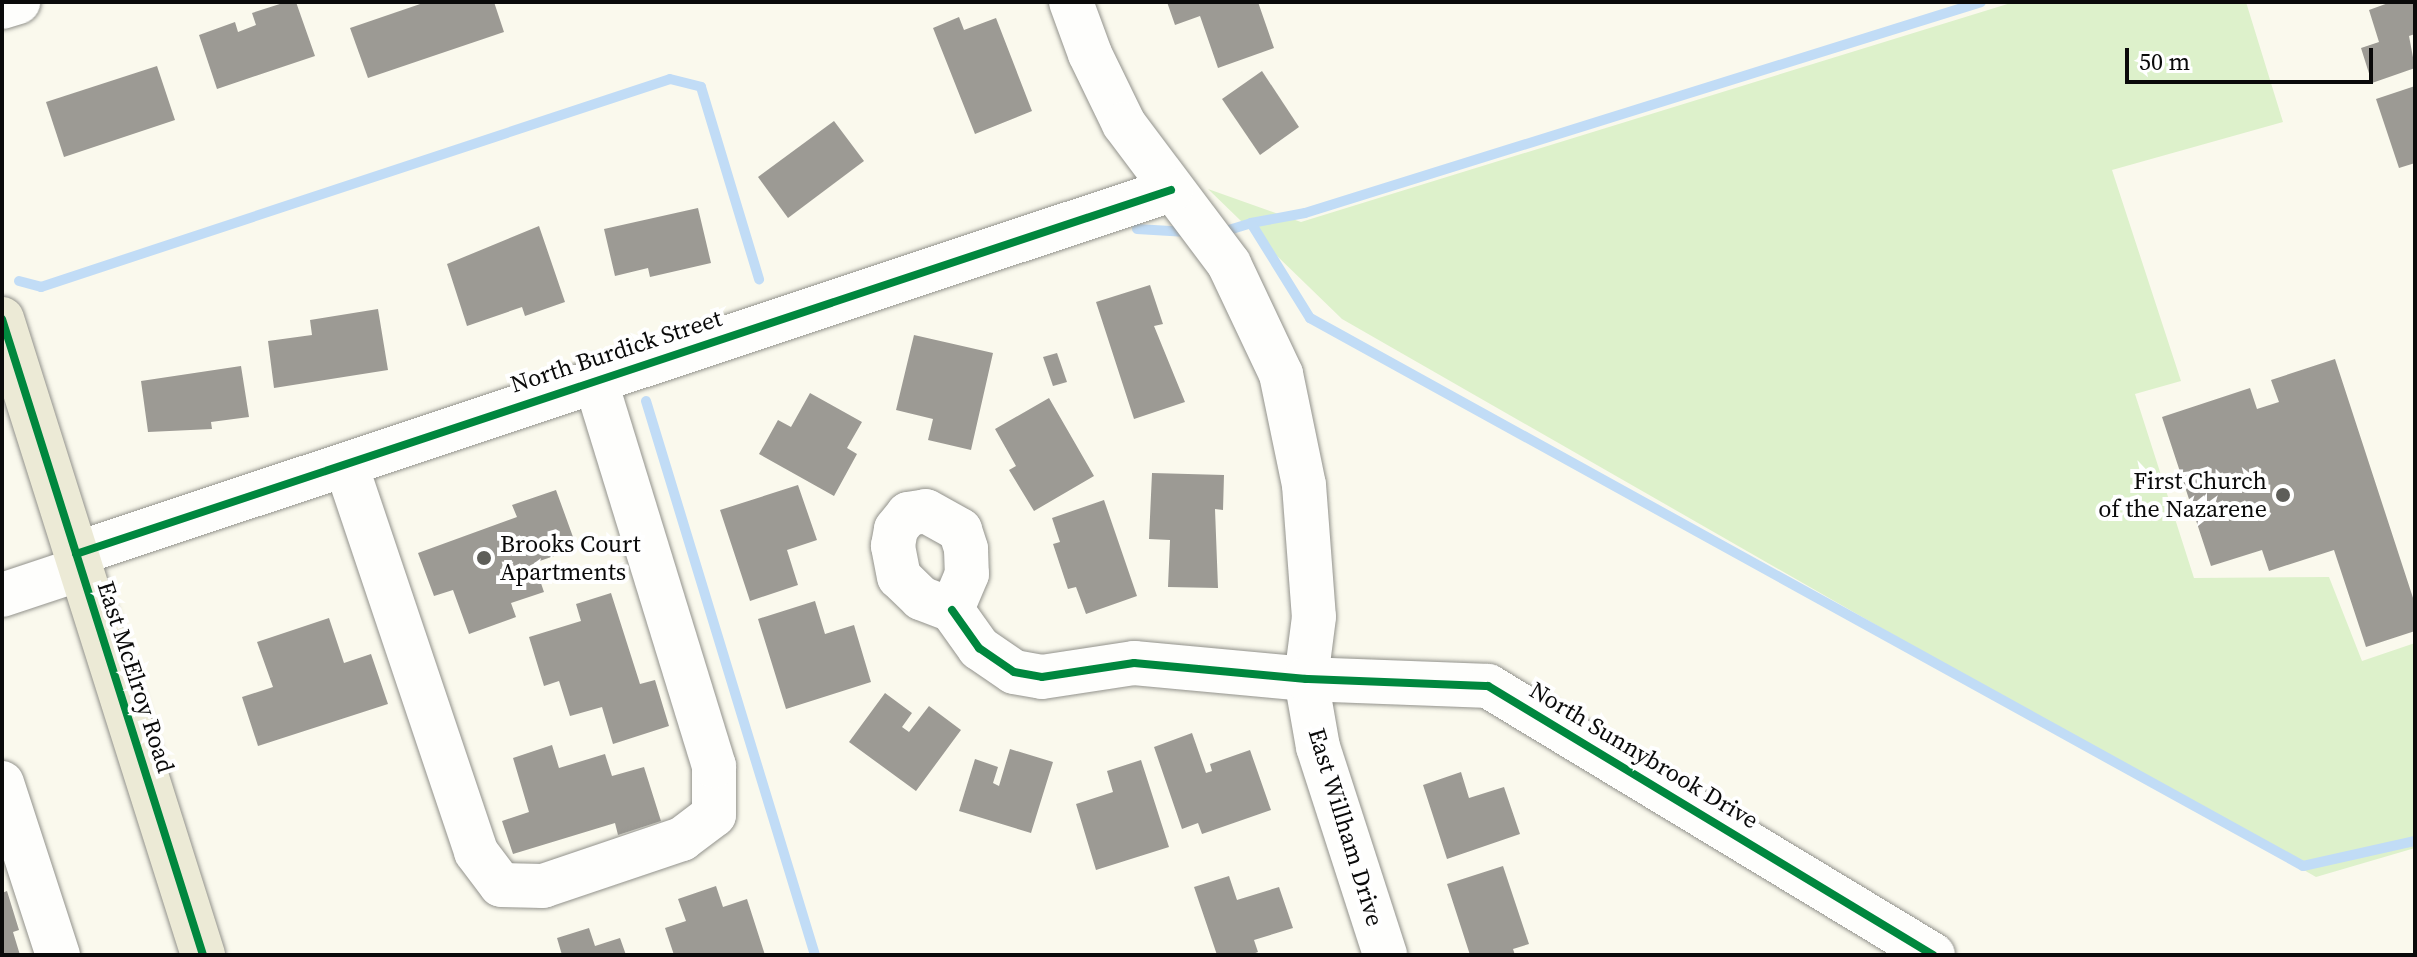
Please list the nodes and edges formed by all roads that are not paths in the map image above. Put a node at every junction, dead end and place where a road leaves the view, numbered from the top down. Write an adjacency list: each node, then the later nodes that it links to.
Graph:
1 (18, 2): 3 (street)
2 (1071, 2): 4 (street, East Willham Drive)
3 (2, 7)
4 (1171, 190): 6 (street, North Burdick Street); 11 (street, East Willham Drive)
5 (3, 324): 8 (main road, East McElroy Road)
6 (595, 378): 7 (street, North Burdick Street); 7 (street)
7 (346, 465): 8 (street, North Burdick Street)
8 (78, 561): 9 (street, North Burdick Street); 14 (main road, East McElroy Road)
9 (2, 595)
10 (952, 610): 11 (street, North Sunnybrook Drive)
11 (1306, 679): 15 (street, East Willham Drive); 16 (street, North Sunnybrook Drive)
12 (2, 783): 13 (street)
13 (58, 955)
14 (203, 955)
15 (1385, 955)
16 (1933, 955)

